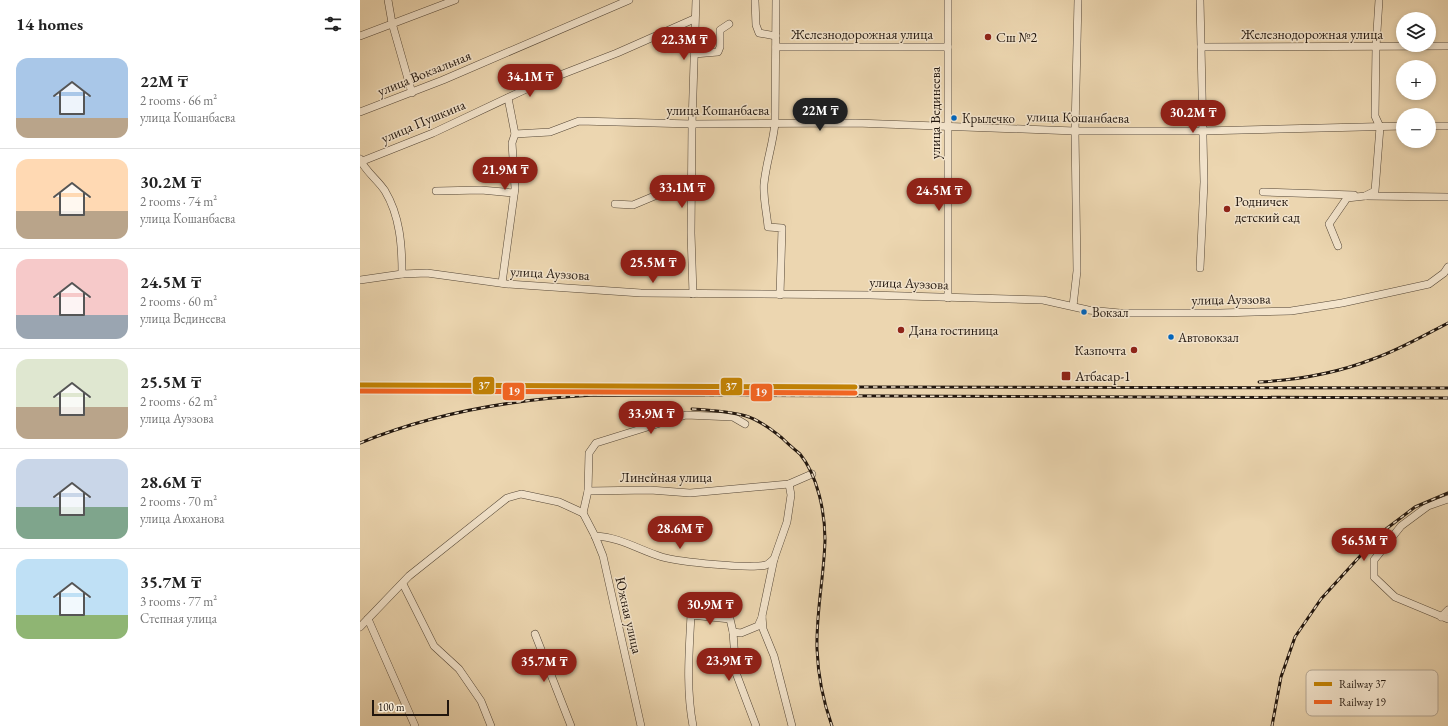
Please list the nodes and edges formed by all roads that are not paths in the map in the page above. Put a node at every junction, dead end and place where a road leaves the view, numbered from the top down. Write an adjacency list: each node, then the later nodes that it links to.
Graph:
1 (388, 0): 12 (street)
2 (455, 0): 12 (street)
3 (629, 0): 22 (street, улица Вокзальная)
4 (696, 0): 11 (street)
5 (776, 0): 15 (street)
6 (948, 0): 18 (street, улица Вединеева)
7 (1078, 0): 32 (street)
8 (1200, 0): 19 (street)
9 (1379, 0): 20 (street)
10 (755, 1): 15 (street)
11 (694, 19): 21 (street); 23 (street, улица Пушкина)
12 (392, 23): 14 (street); 22 (street)
13 (729, 24): 21 (street)
14 (360, 36)
15 (776, 36): 17 (street)
16 (1448, 46): 20 (street, Железнодорожная улица)
17 (776, 47): 18 (street, Железнодорожная улица); 26 (street)
18 (948, 47): 27 (street, улица Вединеева)
19 (1201, 47): 20 (street, Железнодорожная улица); 33 (street)
20 (1376, 47): 31 (street)
21 (694, 54): 25 (street)
22 (412, 93): 24 (street, улица Вокзальная)
23 (508, 98): 34 (street); 35 (street, улица Пушкина)
24 (360, 112)
25 (692, 124): 26 (street, улица Кошанбаева); 34 (street, улица Кошанбаева); 37 (street)
26 (775, 124): 27 (street, улица Кошанбаева); 50 (street)
27 (949, 126): 32 (street, улица Кошанбаева); 51 (street, улица Вединеева)
28 (1396, 126): 31 (street, улица Кошанбаева)
29 (1436, 126): 30 (street)
30 (1448, 126)
31 (1380, 127): 33 (street, улица Кошанбаева); 40 (street)
32 (1074, 131): 33 (street, улица Кошанбаева); 52 (street)
33 (1202, 131): 45 (street)
34 (515, 134): 39 (street)
35 (360, 161): 46 (street)
36 (436, 191): 39 (street)
37 (691, 191): 42 (street); 49 (street)
38 (1263, 192): 40 (street)
39 (514, 193): 48 (street)
40 (1365, 196): 41 (street); 43 (street)
41 (1448, 197)
42 (615, 204)
43 (1338, 246)
44 (1448, 267): 52 (street, улица Ауэзова)
45 (1200, 268)
46 (402, 274): 47 (street, улица Ауэзова); 48 (street, улица Ауэзова)
47 (360, 280)
48 (502, 283): 49 (street, улица Ауэзова)
49 (693, 294): 50 (street, улица Ауэзова)
50 (780, 295): 51 (street, улица Ауэзова)
51 (948, 298): 52 (street, улица Ауэзова)
52 (1073, 306)
53 (745, 424): 56 (street)
54 (812, 474): 55 (street, Линейная улица)
55 (789, 484): 56 (street, Линейная улица); 60 (street)
56 (588, 492): 58 (street)
57 (1448, 499): 64 (street)
58 (583, 513): 59 (street, Южная улица); 61 (street)
59 (595, 536): 60 (street); 72 (street, Южная улица)
60 (774, 559): 63 (street)
61 (402, 584): 65 (street); 70 (street)
62 (1448, 610): 64 (street)
63 (762, 616): 67 (street); 75 (street)
64 (1444, 618)
65 (368, 619): 66 (street); 69 (street)
66 (360, 626)
67 (733, 632): 73 (street); 74 (street)
68 (535, 634): 71 (street)
69 (415, 726)
70 (491, 726)
71 (571, 726)
72 (641, 726)
73 (693, 726)
74 (756, 726)
75 (791, 726)

